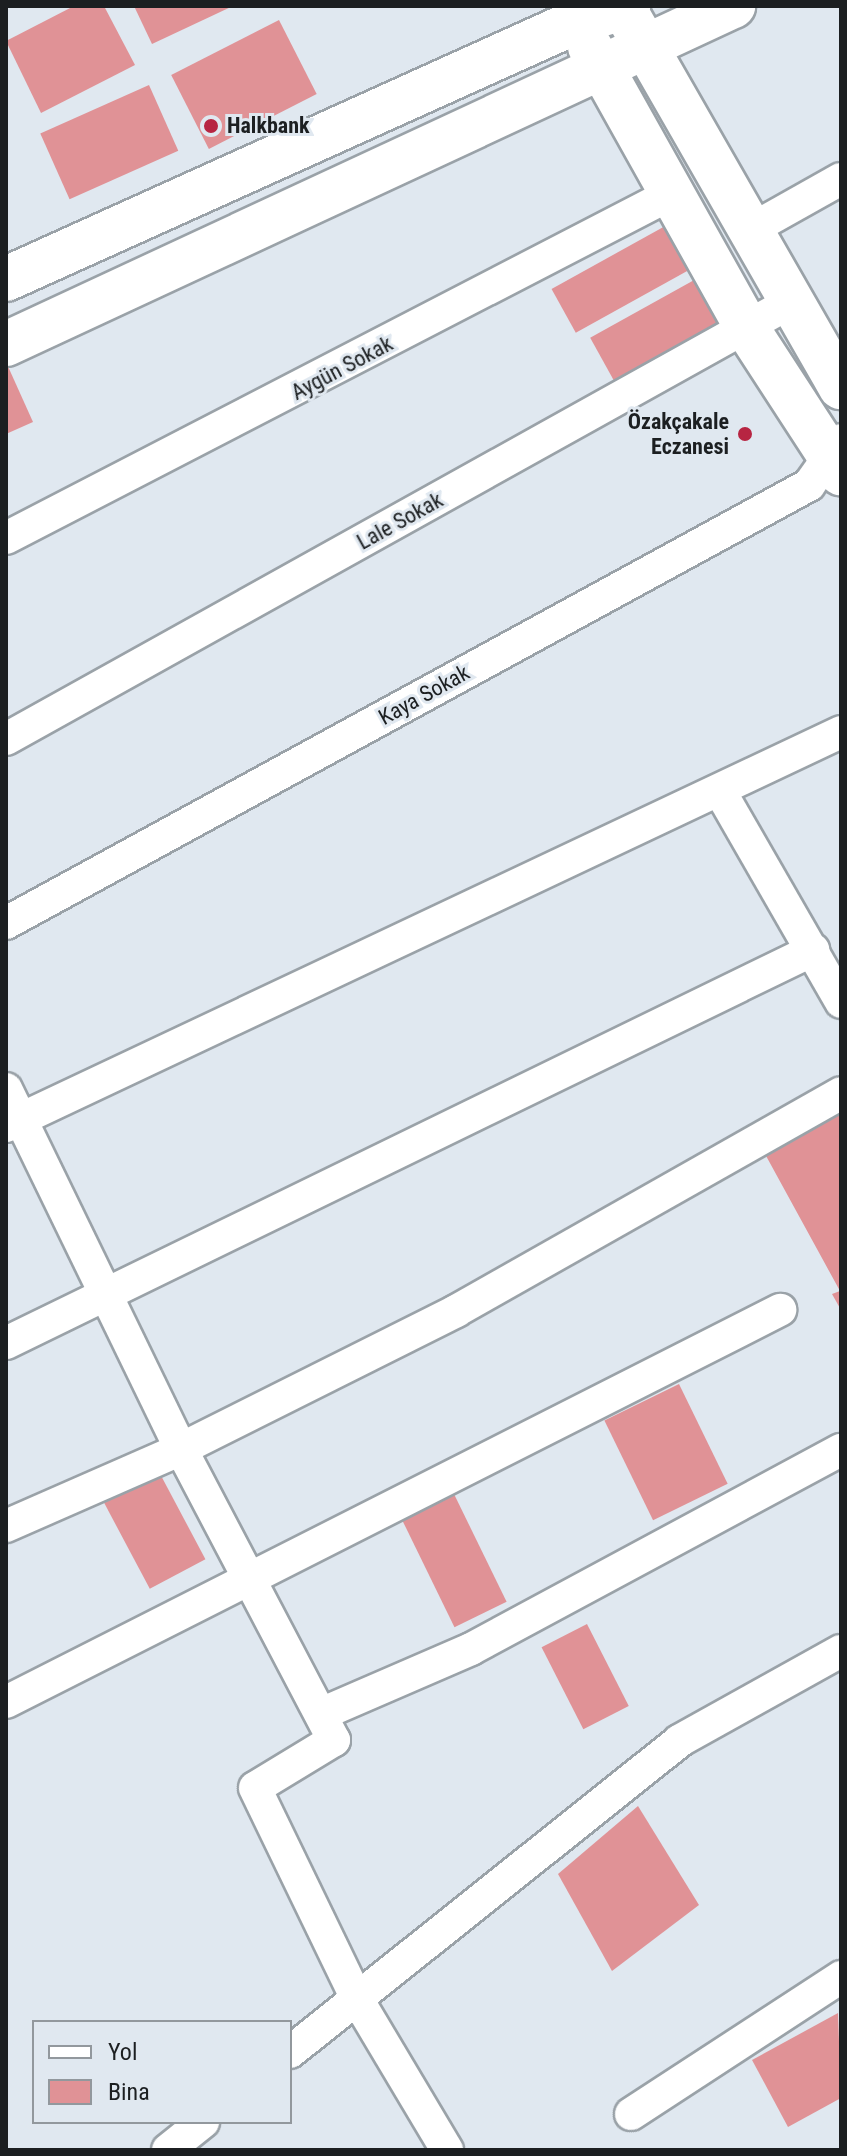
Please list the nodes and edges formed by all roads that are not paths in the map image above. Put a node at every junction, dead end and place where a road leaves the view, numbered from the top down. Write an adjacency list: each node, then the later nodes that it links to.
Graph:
1 (733, 6): 4 (street)
2 (624, 7): 3 (street); 4 (street)
3 (566, 15): 5 (street); 9 (street)
4 (649, 46): 5 (street); 8 (street)
5 (608, 70): 7 (street); 12 (street)
6 (841, 179): 8 (street)
7 (675, 192): 11 (street); 15 (street, Aygün Sokak)
8 (750, 230): 10 (street)
9 (6, 279)
10 (793, 301): 11 (street, Lale Sokak); 13 (street)
11 (748, 330): 14 (street); 17 (street, Lale Sokak)
12 (6, 344)
13 (841, 387)
14 (837, 455): 19 (street, Kaya Sokak)
15 (6, 538)
16 (841, 732): 18 (street)
17 (6, 739)
18 (721, 793): 20 (street); 24 (street)
19 (6, 923)
20 (813, 950): 21 (street); 25 (street)
21 (841, 1002)
22 (6, 1089): 24 (street)
23 (841, 1093): 28 (street)
24 (14, 1122): 25 (street)
25 (105, 1294): 27 (street); 28 (street)
26 (780, 1310): 31 (street)
27 (6, 1343)
28 (181, 1449): 30 (street); 31 (street)
29 (841, 1450): 34 (street)
30 (6, 1526)
31 (254, 1581): 33 (street); 34 (street)
32 (841, 1651): 36 (street)
33 (6, 1702)
34 (321, 1714): 36 (street)
35 (841, 1977): 38 (street)
36 (357, 1999): 37 (street); 41 (street)
37 (292, 2050)
38 (631, 2114)
39 (200, 2124): 40 (street)
40 (168, 2150)
41 (447, 2150)

